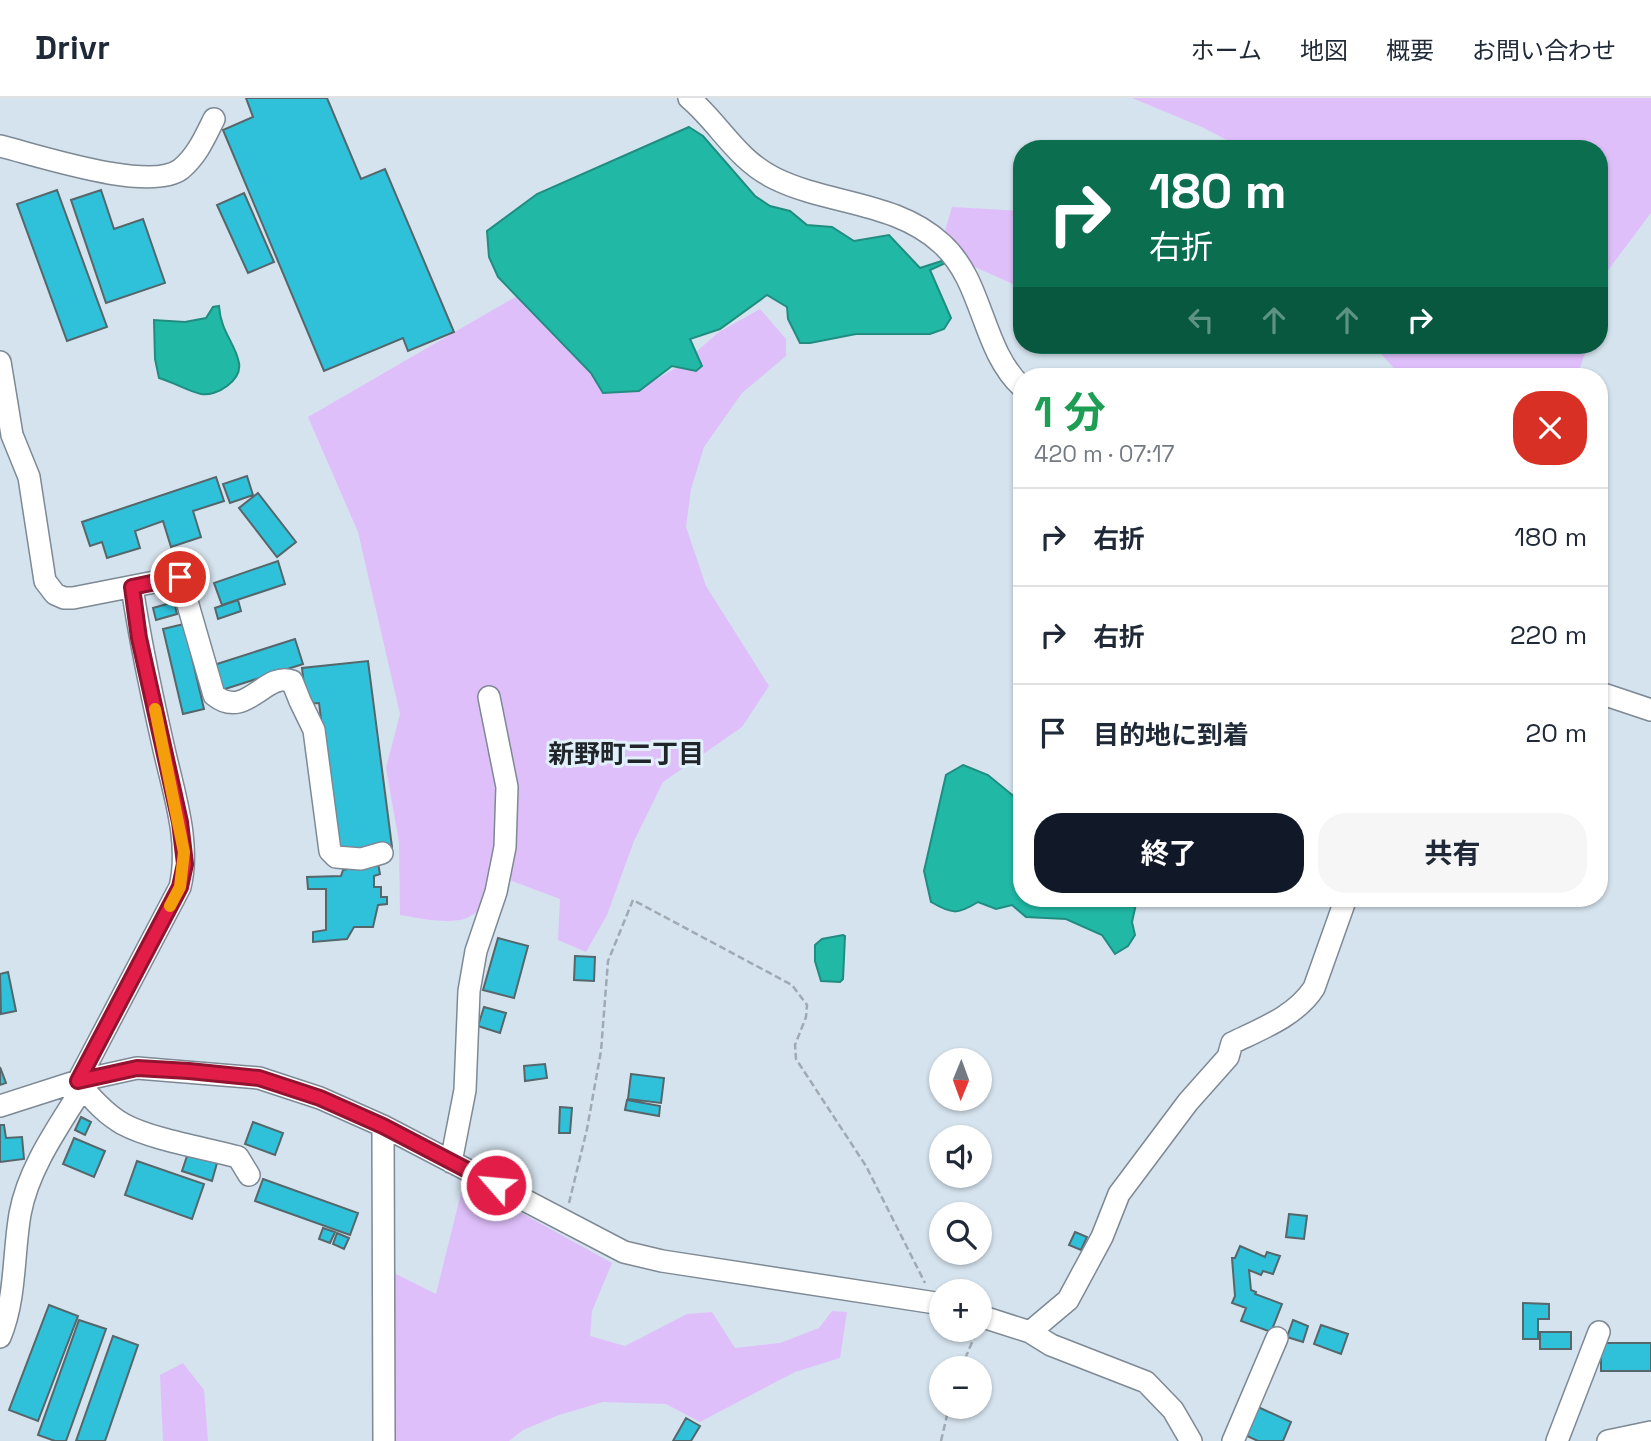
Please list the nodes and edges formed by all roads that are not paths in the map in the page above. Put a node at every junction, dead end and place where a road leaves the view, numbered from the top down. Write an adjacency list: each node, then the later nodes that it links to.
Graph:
1 (689, 98): 5 (street)
2 (214, 119): 3 (street)
3 (0, 146)
4 (0, 362): 6 (street)
5 (1013, 378)
6 (132, 587): 10 (street); 12 (street)
7 (1608, 696): 9 (street)
8 (489, 697): 15 (street)
9 (1651, 710)
10 (382, 853)
11 (1343, 907): 19 (street)
12 (83, 1083): 13 (street); 14 (street); 16 (street); 21 (street)
13 (0, 1106)
14 (383, 1126): 15 (street); 24 (street)
15 (451, 1162): 17 (street)
16 (249, 1174)
17 (929, 1301)
18 (992, 1320): 19 (street)
19 (1030, 1332): 25 (street)
20 (1599, 1332): 27 (street)
21 (0, 1337)
22 (1278, 1338): 26 (street)
23 (1651, 1432): 28 (street)
24 (384, 1441)
25 (1191, 1441)
26 (1233, 1441)
27 (1557, 1441)
28 (1608, 1441)

